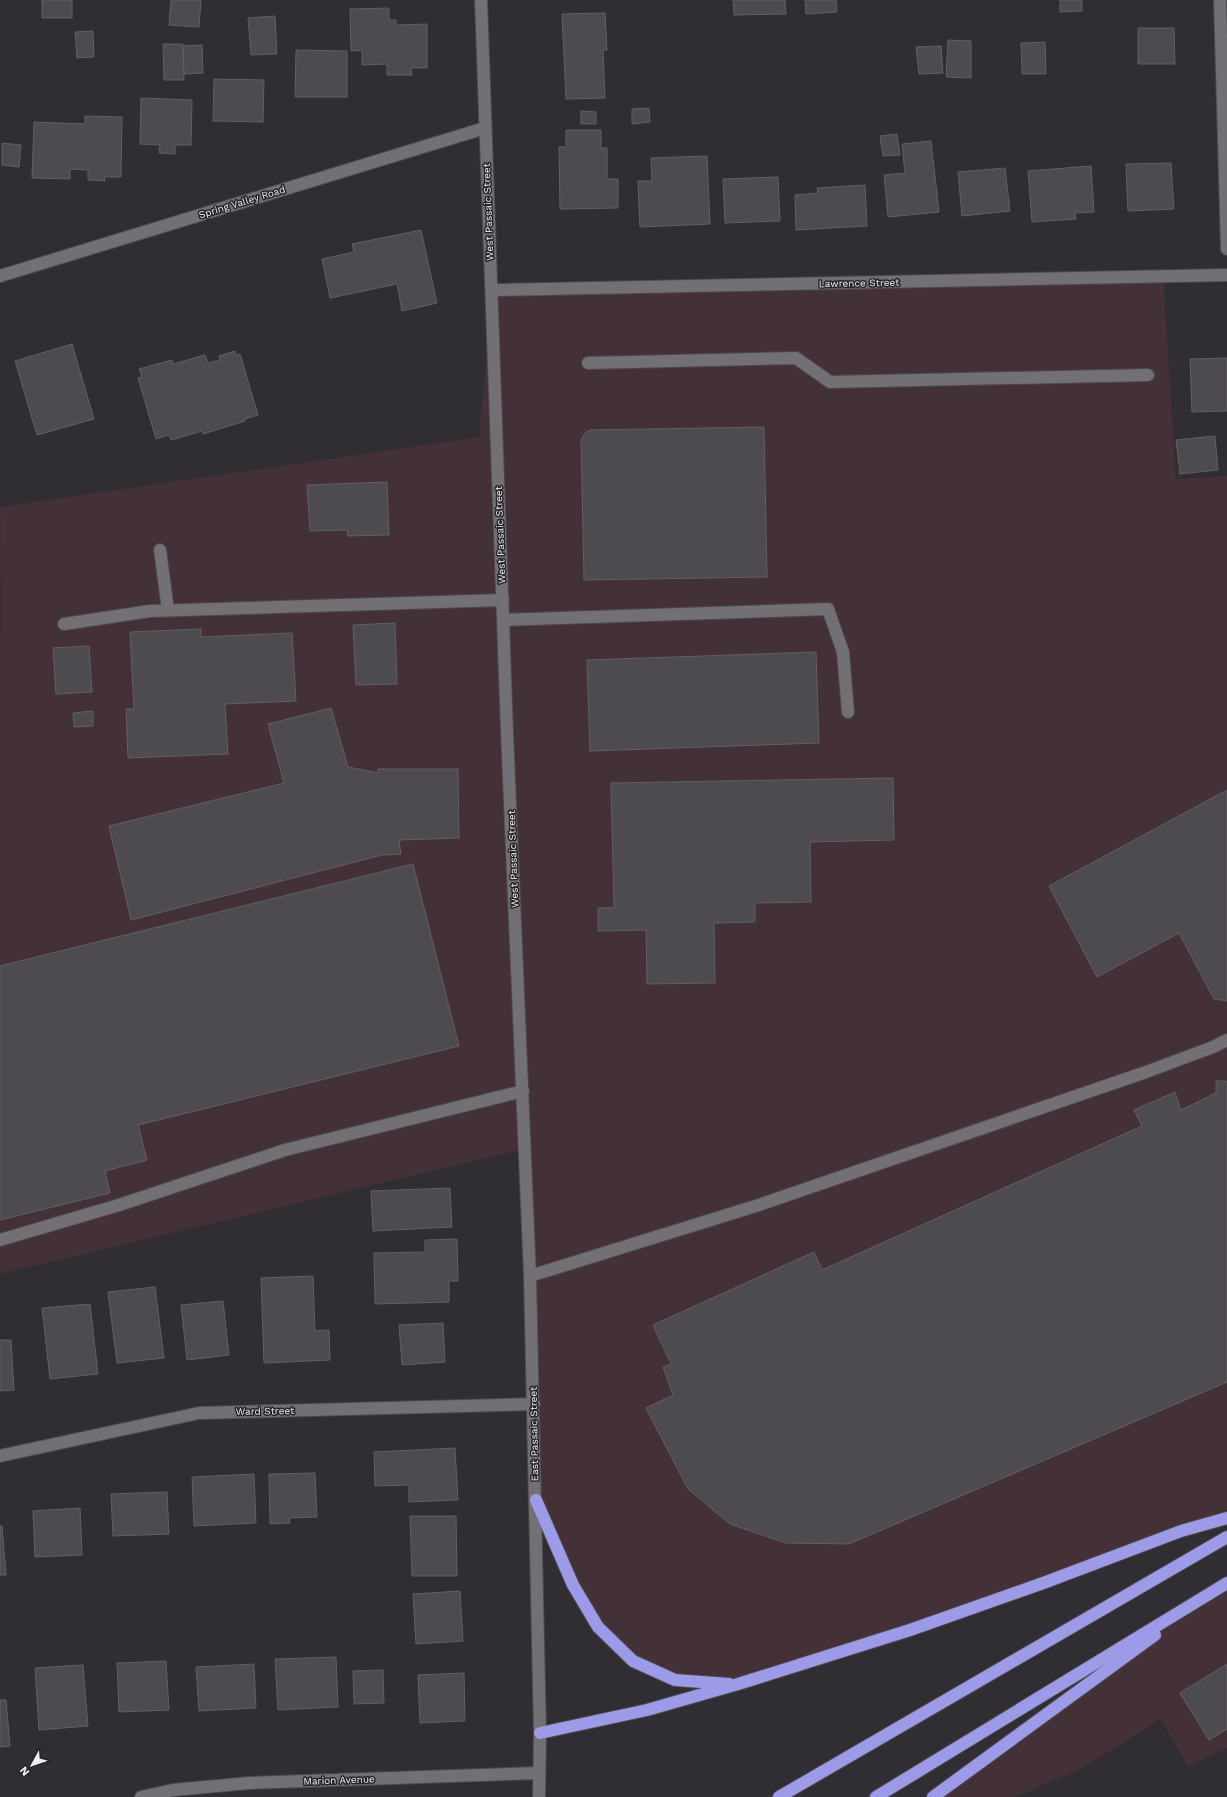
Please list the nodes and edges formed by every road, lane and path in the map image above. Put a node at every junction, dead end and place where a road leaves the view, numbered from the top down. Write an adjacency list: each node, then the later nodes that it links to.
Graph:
1 (481, 0): 3 (street, West Passaic Street)
2 (1220, 0): 4 (street)
3 (485, 128): 6 (street, Spring Valley Road); 7 (street, West Passaic Street)
4 (1227, 249)
5 (1227, 275): 7 (street, Lawrence Street)
6 (0, 276)
7 (492, 290): 11 (street, West Passaic Street)
8 (588, 363): 9 (street)
9 (1148, 375)
10 (160, 550): 12 (street)
11 (503, 600): 12 (street); 13 (street, West Passaic Street)
12 (168, 610): 14 (street)
13 (503, 620): 15 (street); 17 (street, West Passaic Street)
14 (64, 624)
15 (848, 712)
16 (1227, 1040): 20 (street)
17 (522, 1071): 18 (street, East Passaic Street)
18 (523, 1091): 19 (street); 20 (street, East Passaic Street)
19 (0, 1240)
20 (530, 1276): 21 (street, East Passaic Street)
21 (534, 1404): 22 (street, Ward Street); 23 (street, East Passaic Street)
22 (0, 1456)
23 (536, 1500): 27 (highway); 28 (street, East Passaic Street)
24 (1227, 1518): 27 (highway)
25 (1227, 1537): 32 (highway)
26 (1227, 1583): 33 (highway); 34 (highway)
27 (738, 1684): 28 (highway)
28 (540, 1733): 29 (street, East Passaic Street)
29 (538, 1773): 30 (street, Marion Avenue); 31 (street, East Passaic Street)
30 (141, 1797)
31 (539, 1797)
32 (779, 1797)
33 (876, 1797)
34 (933, 1797)

